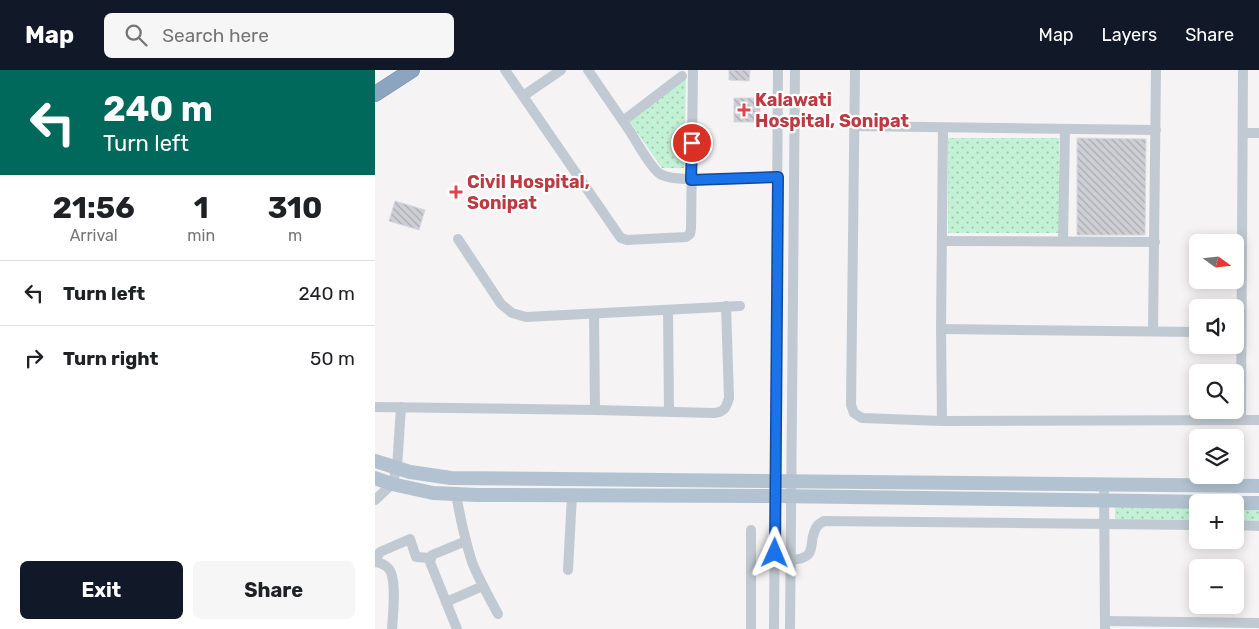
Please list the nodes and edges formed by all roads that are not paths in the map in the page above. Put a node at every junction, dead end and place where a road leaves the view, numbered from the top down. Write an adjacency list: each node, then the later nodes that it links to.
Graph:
1 (412, 70): 12 (highway)
2 (505, 70): 13 (street)
3 (561, 70): 13 (street)
4 (588, 70): 14 (street)
5 (693, 70): 11 (street); 22 (street)
6 (778, 70): 21 (street)
7 (795, 70): 47 (street)
8 (855, 70): 15 (street)
9 (1157, 70): 18 (street)
10 (1243, 70): 19 (street)
11 (680, 73): 14 (street)
12 (376, 91)
13 (523, 96): 22 (street)
14 (623, 121): 22 (street)
15 (854, 126): 16 (street); 40 (street)
16 (943, 128): 17 (street); 24 (street)
17 (1065, 129): 18 (street); 25 (street)
18 (1156, 130): 26 (street)
19 (1243, 133): 20 (street); 27 (street)
20 (1259, 133)
21 (778, 177): 22 (street); 46 (street)
22 (691, 180)
23 (458, 239): 31 (street)
24 (942, 241): 25 (street); 32 (street)
25 (1063, 242): 26 (street)
26 (1155, 242): 33 (street)
27 (1239, 299)
28 (726, 306): 29 (street); 30 (street); 39 (street)
29 (740, 306)
30 (668, 310): 31 (street); 39 (street)
31 (594, 314): 38 (street)
32 (941, 329): 33 (street); 40 (street)
33 (1153, 331): 34 (street)
34 (1189, 332)
35 (1239, 354): 41 (street)
36 (375, 407): 37 (street)
37 (401, 407): 38 (street); 44 (street)
38 (595, 410): 39 (street)
39 (669, 412)
40 (941, 420): 41 (street)
41 (1241, 420): 42 (street)
42 (1259, 420)
43 (375, 461): 44 (main road)
44 (397, 468): 46 (main road); 48 (street)
45 (375, 478): 48 (main road)
46 (775, 481): 47 (main road); 53 (street)
47 (791, 481): 49 (main road); 54 (street)
48 (392, 484): 51 (main road); 55 (street)
49 (1104, 484): 50 (main road); 56 (street)
50 (1259, 486)
51 (456, 494): 52 (main road); 65 (street)
52 (572, 495): 53 (main road); 69 (street)
53 (775, 496): 54 (main road); 79 (street)
54 (791, 496): 56 (main road); 67 (street)
55 (375, 500)
56 (1104, 500): 57 (main road); 60 (street)
57 (1189, 502)
58 (1244, 503): 59 (main road)
59 (1259, 503)
60 (1104, 524): 61 (street); 67 (street); 74 (street)
61 (1189, 525)
62 (1244, 525): 63 (street)
63 (1259, 526)
64 (751, 530): 78 (street)
65 (466, 541): 66 (street); 70 (street)
66 (431, 558): 68 (street); 71 (street)
67 (791, 560): 80 (street)
68 (375, 561): 76 (street)
69 (569, 570)
70 (483, 586): 71 (street); 72 (street)
71 (446, 602): 77 (street)
72 (499, 614)
73 (1259, 623): 75 (street)
74 (1105, 625): 75 (street)
75 (1197, 626)
76 (392, 629)
77 (457, 629)
78 (751, 629)
79 (774, 629)
80 (790, 629)

